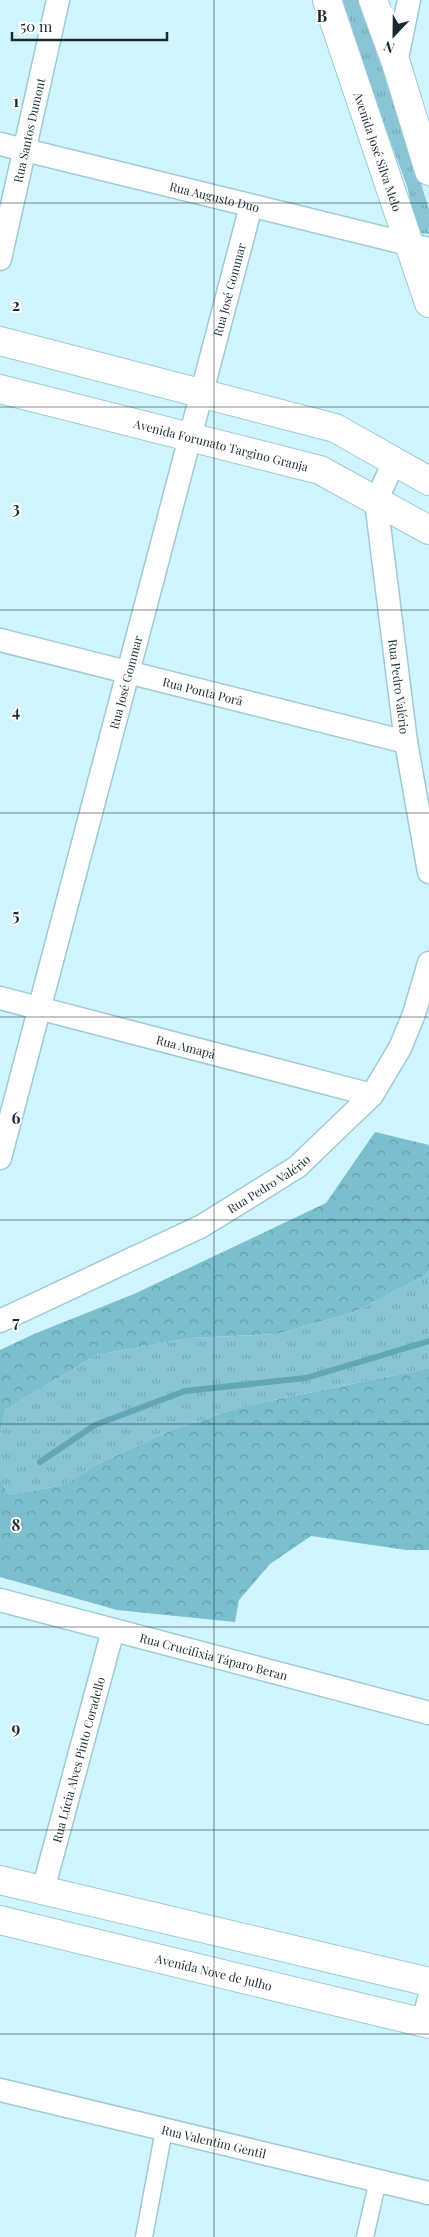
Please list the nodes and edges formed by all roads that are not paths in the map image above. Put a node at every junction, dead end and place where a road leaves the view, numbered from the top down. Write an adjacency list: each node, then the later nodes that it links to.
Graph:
1 (58, 0): 7 (street, Rua Santos Dumont)
2 (328, 0): 10 (street, Avenida José Silva Melo)
3 (373, 0): 5 (street)
4 (409, 0): 5 (street)
5 (396, 63): 8 (street)
6 (0, 144): 7 (street, Rua Augusto Duo)
7 (24, 150): 9 (street, Rua Augusto Duo); 11 (street, Rua Santos Dumont)
8 (429, 171)
9 (251, 206): 10 (street, Rua Augusto Duo); 15 (street, Rua José Gommar)
10 (419, 246): 12 (street, Avenida José Silva Melo)
11 (0, 259)
12 (429, 304)
13 (0, 341): 15 (street)
14 (0, 388): 16 (street, Avenida Forunato Targino Granja)
15 (202, 393): 16 (street, Rua José Gommar); 17 (street)
16 (190, 437): 19 (street, Avenida Forunato Targino Granja); 22 (street, Rua José Gommar)
17 (394, 462): 18 (street); 19 (street)
18 (429, 481)
19 (376, 501): 20 (street, Avenida Forunato Targino Granja); 23 (street, Rua Pedro Valério)
20 (429, 530)
21 (0, 640): 22 (street, Rua Ponta Porâ)
22 (129, 672): 23 (street, Rua Ponta Porâ); 27 (street, Rua José Gommar)
23 (406, 742): 24 (street, Rua Pedro Valério)
24 (429, 872)
25 (429, 964): 28 (street, Rua Pedro Valério)
26 (0, 998): 27 (street, Rua Amapá)
27 (40, 1008): 28 (street, Rua Amapá); 29 (street, Rua José Gommar)
28 (372, 1094): 30 (street, Rua Pedro Valério)
29 (0, 1158)
30 (7, 1314)
31 (0, 1600): 32 (street, Rua Crucifixia Táparo Beran)
32 (113, 1630): 33 (street, Rua Crucifixia Táparo Beran); 35 (street, Rua Lúcia Alves Pinto Coradello)
33 (429, 1713)
34 (0, 1880): 35 (street)
35 (43, 1890): 37 (street)
36 (0, 1920): 38 (street, Avenida Nove de Julho)
37 (429, 1982)
38 (427, 2015)
39 (0, 2090): 40 (street, Rua Valentim Gentil)
40 (164, 2130): 41 (street, Rua Valentim Gentil); 43 (street)
41 (378, 2180): 42 (street, Rua Valentim Gentil); 44 (street)
42 (429, 2193)
43 (144, 2237)
44 (365, 2237)

